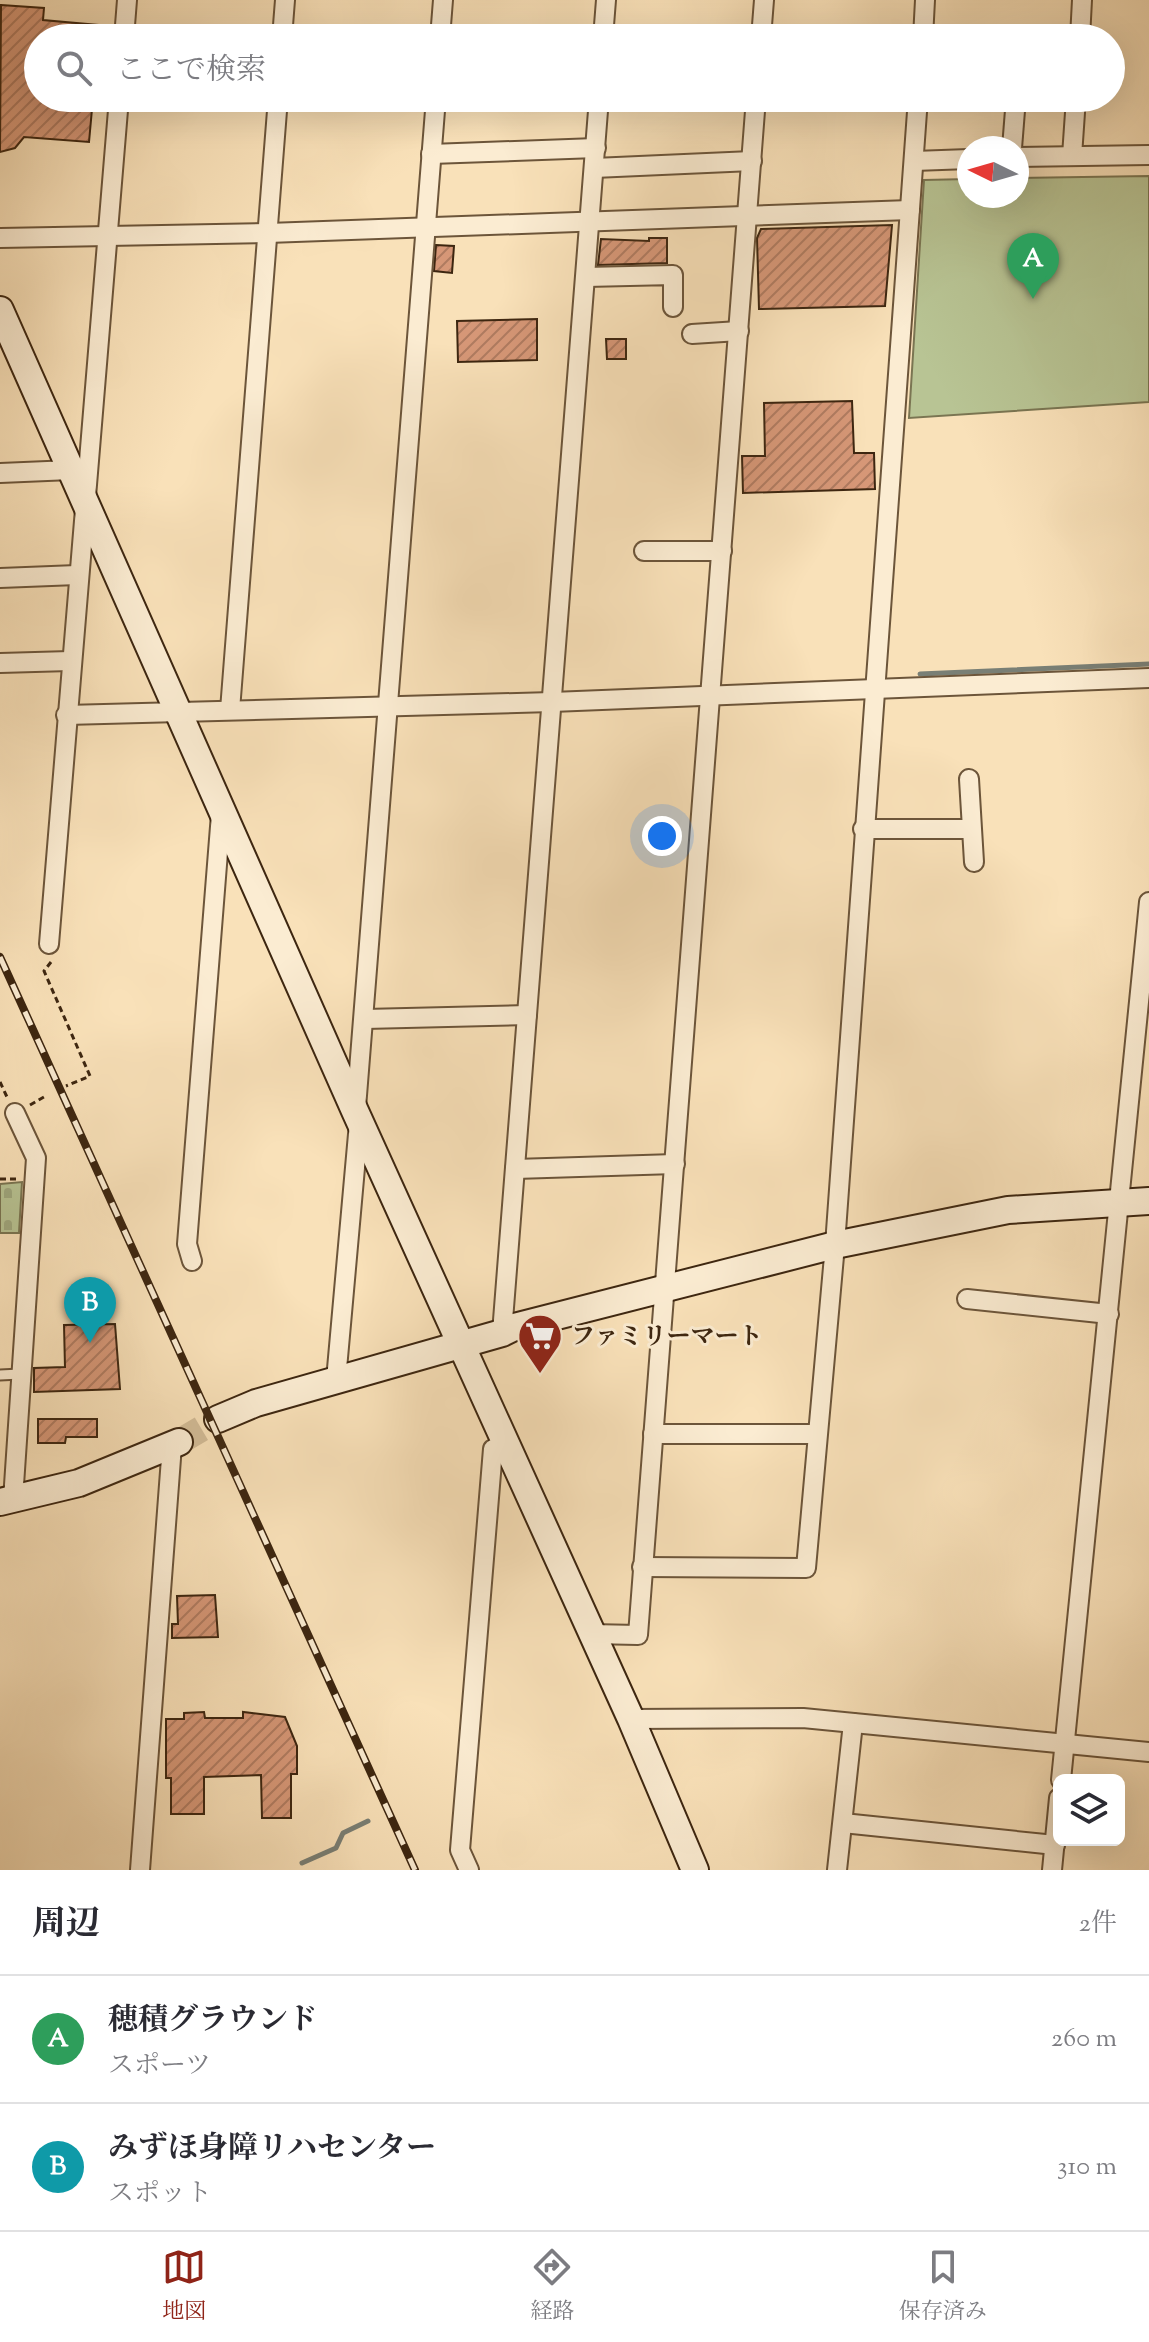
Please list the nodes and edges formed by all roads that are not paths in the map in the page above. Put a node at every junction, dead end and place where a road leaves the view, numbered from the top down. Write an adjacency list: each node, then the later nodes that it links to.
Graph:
1 (127, 0): 8 (street)
2 (285, 0): 9 (street)
3 (443, 0): 10 (street)
4 (606, 0): 11 (street)
5 (764, 0): 12 (street)
6 (925, 0): 13 (street)
7 (1082, 0): 14 (street)
8 (125, 24)
9 (283, 24)
10 (441, 24)
11 (604, 24)
12 (762, 24)
13 (924, 24)
14 (1081, 24)
15 (118, 112): 38 (street)
16 (277, 112): 37 (street)
17 (435, 112): 25 (street)
18 (598, 112): 24 (street)
19 (755, 112): 30 (street)
20 (917, 112): 31 (street)
21 (1015, 112): 23 (street)
22 (1075, 112): 27 (street)
23 (1013, 136)
24 (596, 148): 25 (street); 32 (street)
25 (431, 154): 36 (street)
26 (1149, 155): 27 (street)
27 (1072, 156): 28 (street)
28 (1029, 157)
29 (957, 159): 31 (street)
30 (752, 161): 32 (street); 34 (street)
31 (914, 161): 33 (street)
32 (594, 168): 35 (street)
33 (910, 210): 34 (street); 55 (street)
34 (748, 217): 35 (street); 43 (street)
35 (591, 220): 36 (street); 40 (street)
36 (426, 226): 37 (street); 58 (street)
37 (268, 233): 38 (street); 59 (street)
38 (108, 235): 39 (street); 47 (street)
39 (0, 238)
40 (586, 277): 41 (street); 57 (street)
41 (673, 307)
42 (0, 310): 45 (street)
43 (739, 331): 44 (street); 49 (street)
44 (692, 334)
45 (71, 470): 46 (street); 47 (street)
46 (0, 473)
47 (84, 499): 50 (street); 60 (street)
48 (644, 551): 49 (street)
49 (722, 551): 56 (street)
50 (77, 575): 51 (street); 52 (street)
51 (0, 578)
52 (70, 661): 53 (street); 61 (street)
53 (0, 663)
54 (1149, 678): 55 (street)
55 (873, 691): 56 (street); 64 (street)
56 (711, 695): 57 (street); 73 (street)
57 (552, 702): 58 (street); 69 (street)
58 (390, 707): 59 (street); 70 (street)
59 (230, 710): 60 (street)
60 (177, 712): 61 (street); 63 (street)
61 (66, 715): 68 (street)
62 (969, 779): 65 (street)
63 (221, 811): 72 (street); 78 (street)
64 (863, 829): 65 (street); 77 (street)
65 (971, 829): 66 (street)
66 (974, 862)
67 (1149, 902): 76 (street)
68 (49, 944)
69 (527, 1015): 70 (street); 74 (street)
70 (365, 1019): 72 (street)
71 (15, 1113): 84 (street)
72 (358, 1114): 83 (street); 86 (street)
73 (675, 1164): 74 (street); 79 (street)
74 (515, 1169): 82 (street)
75 (1149, 1201): 76 (street)
76 (1119, 1202): 77 (street); 81 (street)
77 (835, 1245): 79 (street); 89 (street)
78 (192, 1261)
79 (666, 1287): 82 (street); 88 (street)
80 (967, 1299): 81 (street)
81 (1109, 1314): 97 (street)
82 (502, 1333): 83 (street)
83 (462, 1345): 86 (street); 94 (street)
84 (20, 1374): 85 (lane); 92 (street)
85 (0, 1375)
86 (336, 1380): 87 (street)
87 (218, 1419)
88 (653, 1434): 89 (street); 93 (street)
89 (817, 1434): 93 (street)
90 (176, 1444): 92 (street); 103 (street)
91 (493, 1449): 104 (street)
92 (6, 1501)
93 (642, 1567): 94 (street)
94 (591, 1634): 95 (street)
95 (631, 1719): 96 (street); 105 (street)
96 (853, 1723): 97 (street); 100 (street)
97 (1064, 1743): 98 (street); 99 (street)
98 (1149, 1752)
99 (1061, 1774)
100 (843, 1823): 101 (street); 106 (street)
101 (1053, 1845)
102 (1055, 1846): 107 (street)
103 (140, 1870)
104 (469, 1870)
105 (695, 1870)
106 (837, 1870)
107 (1052, 1870)

